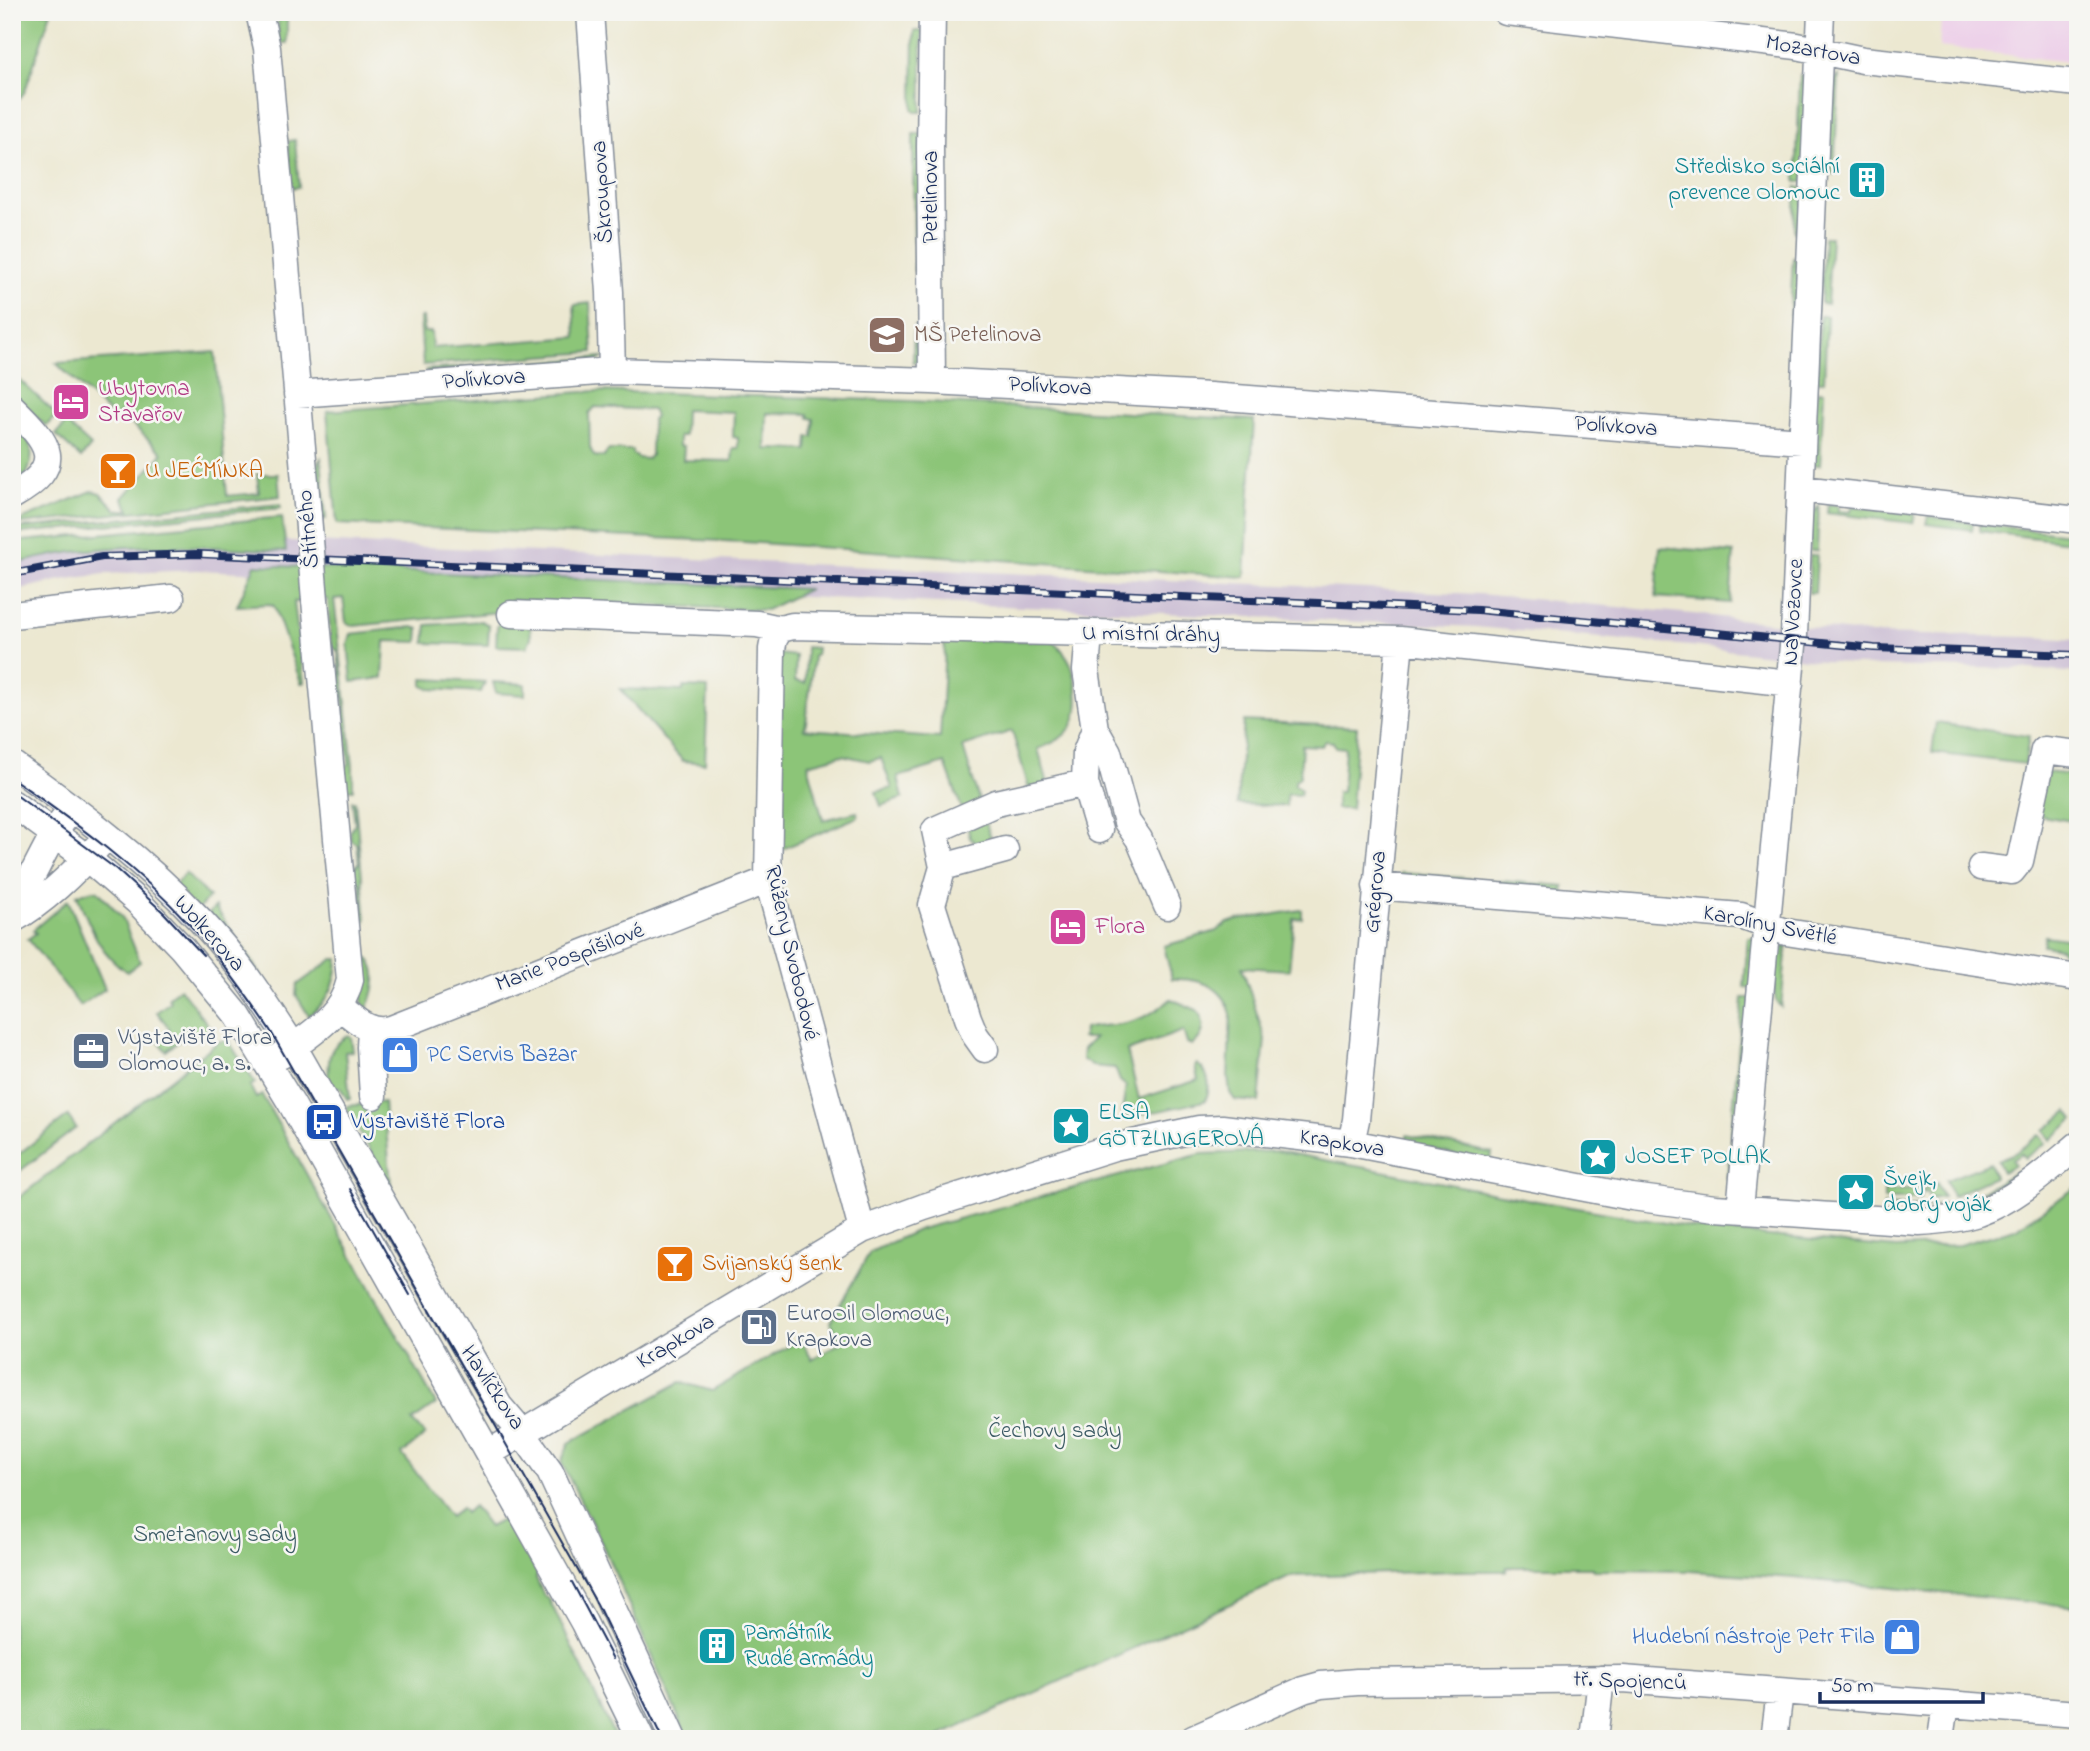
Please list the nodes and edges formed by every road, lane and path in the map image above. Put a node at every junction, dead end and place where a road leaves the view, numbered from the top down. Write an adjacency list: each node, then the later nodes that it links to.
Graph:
1 (259, 12): 7 (street, Štítného)
2 (271, 12): 7 (street, Štítného)
3 (590, 12): 9 (street, Škroupova)
4 (932, 12): 10 (street, Petelinova)
5 (1509, 12): 6 (street, Mozartova)
6 (1821, 41): 8 (street, Mozartova); 13 (street, Na Vozovce)
7 (267, 48): 11 (street, Štítného)
8 (2078, 83)
9 (612, 371): 10 (street, Polívkova); 11 (street, Polívkova)
10 (933, 381): 13 (street, Polívkova)
11 (297, 394): 44 (street, Štítného, bridge)
12 (12, 407): 14 (street)
13 (1802, 434): 15 (street, Na Vozovce)
14 (12, 496)
15 (1800, 501): 16 (street); 23 (street, Na Vozovce)
16 (2078, 520)
17 (171, 598): 19 (street)
18 (511, 614): 20 (street, U místní dráhy)
19 (12, 615)
20 (780, 629): 21 (street, U místní dráhy); 37 (street, Růženy Svobodové)
21 (1089, 634): 22 (street, U místní dráhy); 24 (street)
22 (1399, 640): 23 (street, U místní dráhy); 38 (street, Grégrova)
23 (1790, 683): 42 (street, Na Vozovce)
24 (1095, 729): 27 (street); 39 (street)
25 (2078, 754): 36 (street)
26 (12, 764): 29 (street, Wolkerova)
27 (1086, 783): 30 (street); 35 (street)
28 (12, 803): 31 (street, Wolkerova)
29 (73, 808): 31 (street); 32 (street, Wolkerova)
30 (1099, 830)
31 (54, 832): 34 (street, Wolkerova); 40 (street)
32 (108, 835): 34 (street); 46 (street, Wolkerova)
33 (1005, 850): 35 (street)
34 (87, 858): 41 (street); 48 (street, Wolkerova)
35 (943, 867): 47 (street)
36 (1981, 867)
37 (768, 872): 45 (street, Marie Pospíšilové); 53 (street, Růženy Svobodové)
38 (1376, 886): 42 (street, Karolíny Světlé); 50 (street, Grégrova)
39 (1167, 906)
40 (12, 907)
41 (12, 920)
42 (1768, 926): 43 (street, Karolíny Světlé); 52 (street, Na Vozovce)
43 (2078, 978)
44 (340, 1007): 45 (street); 46 (street)
45 (371, 1029): 49 (street)
46 (293, 1046): 48 (street); 54 (street, Havlíčkova)
47 (985, 1049)
48 (268, 1065): 55 (street, Havlíčkova)
49 (373, 1096)
50 (1351, 1143): 52 (street, Krapkova); 53 (street, Krapkova)
51 (2078, 1145): 52 (street, Krapkova)
52 (1740, 1209)
53 (862, 1230): 54 (street, Krapkova)
54 (523, 1434): 55 (street, Krapkova); 61 (street, Havlíčkova)
55 (489, 1453): 60 (street, Havlíčkova)
56 (1601, 1679): 57 (street, tř. Spojenců); 62 (street, tř. Spojenců); 63 (street)
57 (1780, 1692): 58 (street, tř. Spojenců); 64 (street)
58 (1946, 1704): 59 (street, tř. Spojenců); 65 (street)
59 (2078, 1714)
60 (641, 1739)
61 (673, 1739)
62 (1193, 1739)
63 (1594, 1739)
64 (1774, 1739)
65 (1941, 1739)

